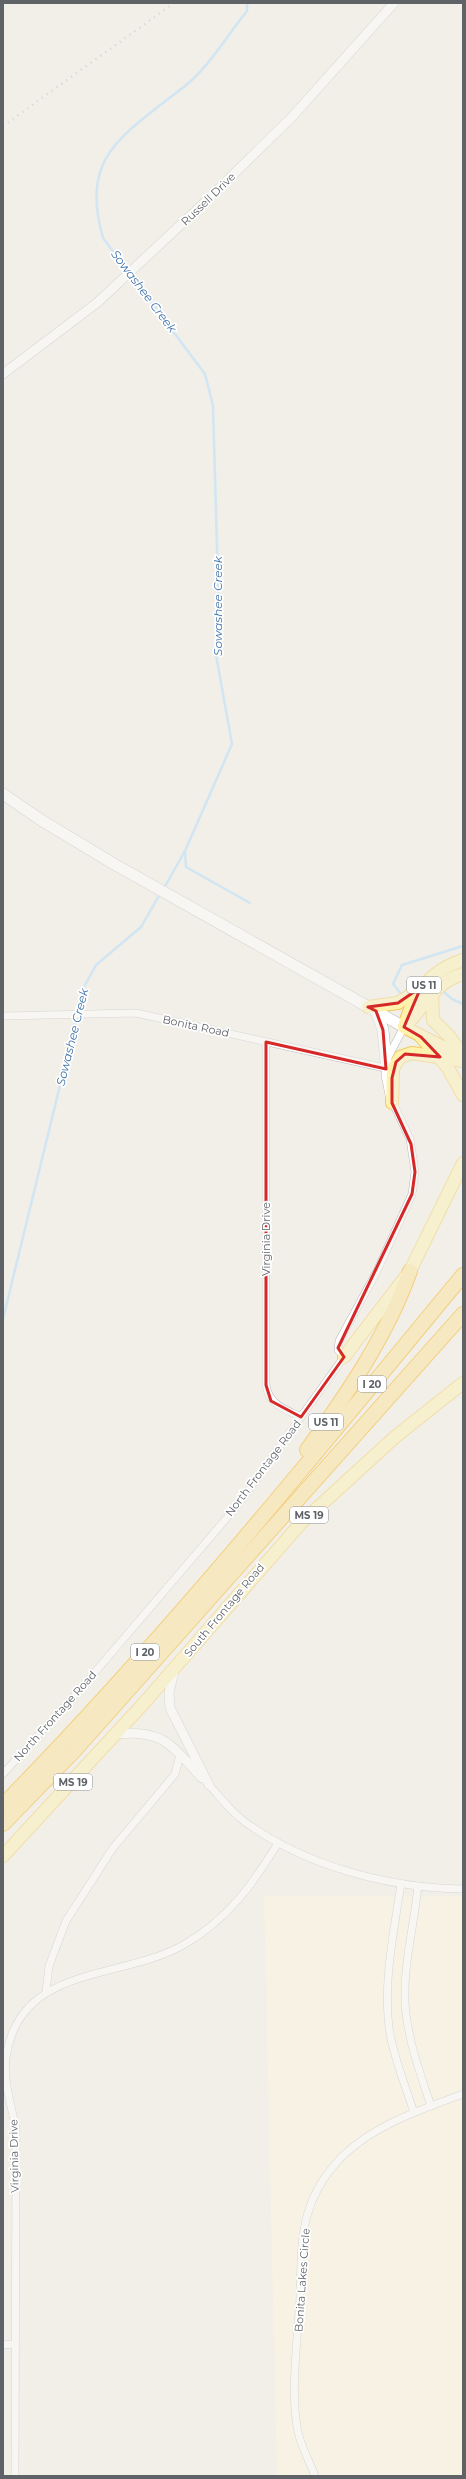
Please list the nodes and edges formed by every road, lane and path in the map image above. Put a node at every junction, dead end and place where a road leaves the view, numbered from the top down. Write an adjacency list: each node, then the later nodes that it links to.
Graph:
1 (394, 3): 2 (street, Russell Drive)
2 (3, 374)
3 (3, 794): 7 (main road)
4 (463, 960): 6 (main road, US 11)
5 (463, 974): 6 (main road, US 11)
6 (427, 990): 7 (main road); 9 (main road, US 11); 13 (main road)
7 (372, 1009): 9 (main road); 15 (main road)
8 (3, 1016): 11 (street, Bonita Road)
9 (404, 1027): 10 (main road); 15 (street)
10 (421, 1037): 12 (main road); 13 (main road)
11 (266, 1042): 15 (street, Bonita Road); 24 (street, Virginia Drive)
12 (440, 1057): 14 (main road); 16 (main road); 17 (main road)
13 (463, 1057)
14 (463, 1061)
15 (386, 1066): 17 (street)
16 (463, 1095)
17 (392, 1103): 22 (street)
18 (463, 1164): 19 (main road, US 11)
19 (410, 1271): 22 (main road); 25 (highway, US 11)
20 (463, 1275): 25 (highway, I 20)
21 (463, 1314): 32 (highway, I 20)
22 (344, 1357): 24 (street, North Frontage Road)
23 (463, 1383): 26 (main road, South Frontage Road / MS 19)
24 (301, 1418): 29 (street, North Frontage Road)
25 (282, 1494): 31 (highway, I 20)
26 (175, 1668): 27 (main road, South Frontage Road / MS 19); 30 (street)
27 (116, 1734): 28 (street); 34 (main road, South Frontage Road / MS 19)
28 (180, 1755): 30 (street); 38 (street)
29 (3, 1774)
30 (209, 1785): 33 (street)
31 (3, 1805)
32 (3, 1824)
33 (278, 1843): 35 (street); 38 (street, Virginia Drive)
34 (3, 1856)
35 (401, 1883): 36 (street); 41 (street)
36 (418, 1886): 37 (street); 40 (street)
37 (463, 1889)
38 (46, 1992): 42 (street, Virginia Drive)
39 (463, 2094): 40 (street, Bonita Lakes Circle)
40 (431, 2106): 41 (street, Bonita Lakes Circle)
41 (414, 2113): 45 (street, Bonita Lakes Circle)
42 (14, 2344): 43 (street); 44 (street, Virginia Drive)
43 (3, 2345)
44 (15, 2476)
45 (315, 2476)

